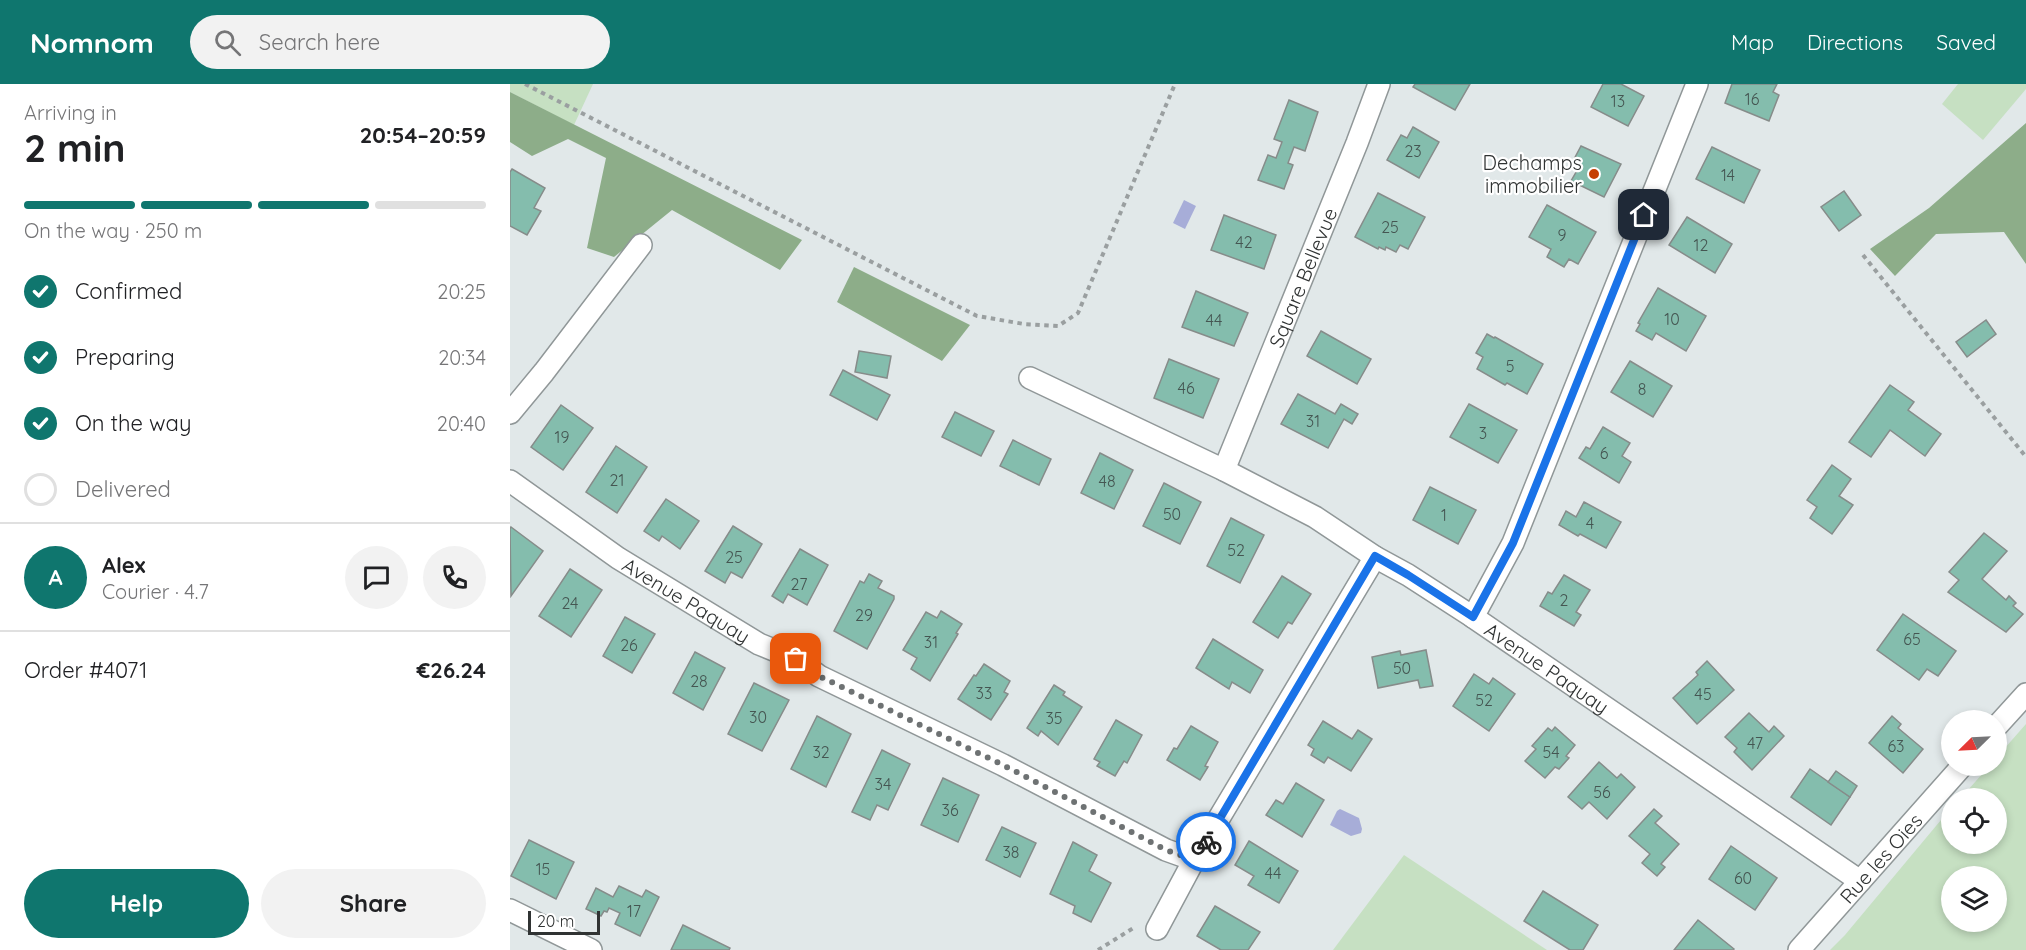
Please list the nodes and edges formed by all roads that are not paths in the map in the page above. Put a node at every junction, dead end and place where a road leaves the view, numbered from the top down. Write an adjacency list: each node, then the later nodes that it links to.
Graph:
1 (1379, 84): 6 (street, Square Bellevue)
2 (1697, 84): 9 (street)
3 (640, 245): 5 (street)
4 (1030, 378): 6 (street)
5 (510, 413)
6 (1224, 470): 8 (street)
7 (510, 481): 13 (street, Avenue Paquay)
8 (1375, 556): 9 (street, Avenue Paquay); 13 (street)
9 (1473, 617): 14 (street, Avenue Paquay)
10 (2026, 694): 11 (street)
11 (2007, 715)
12 (1953, 776): 14 (street, Rue les Oies)
13 (1194, 860): 16 (street)
14 (1860, 882): 18 (street, Rue les Oies)
15 (510, 910): 17 (street)
16 (1162, 920)
17 (591, 950)
18 (1799, 950)

